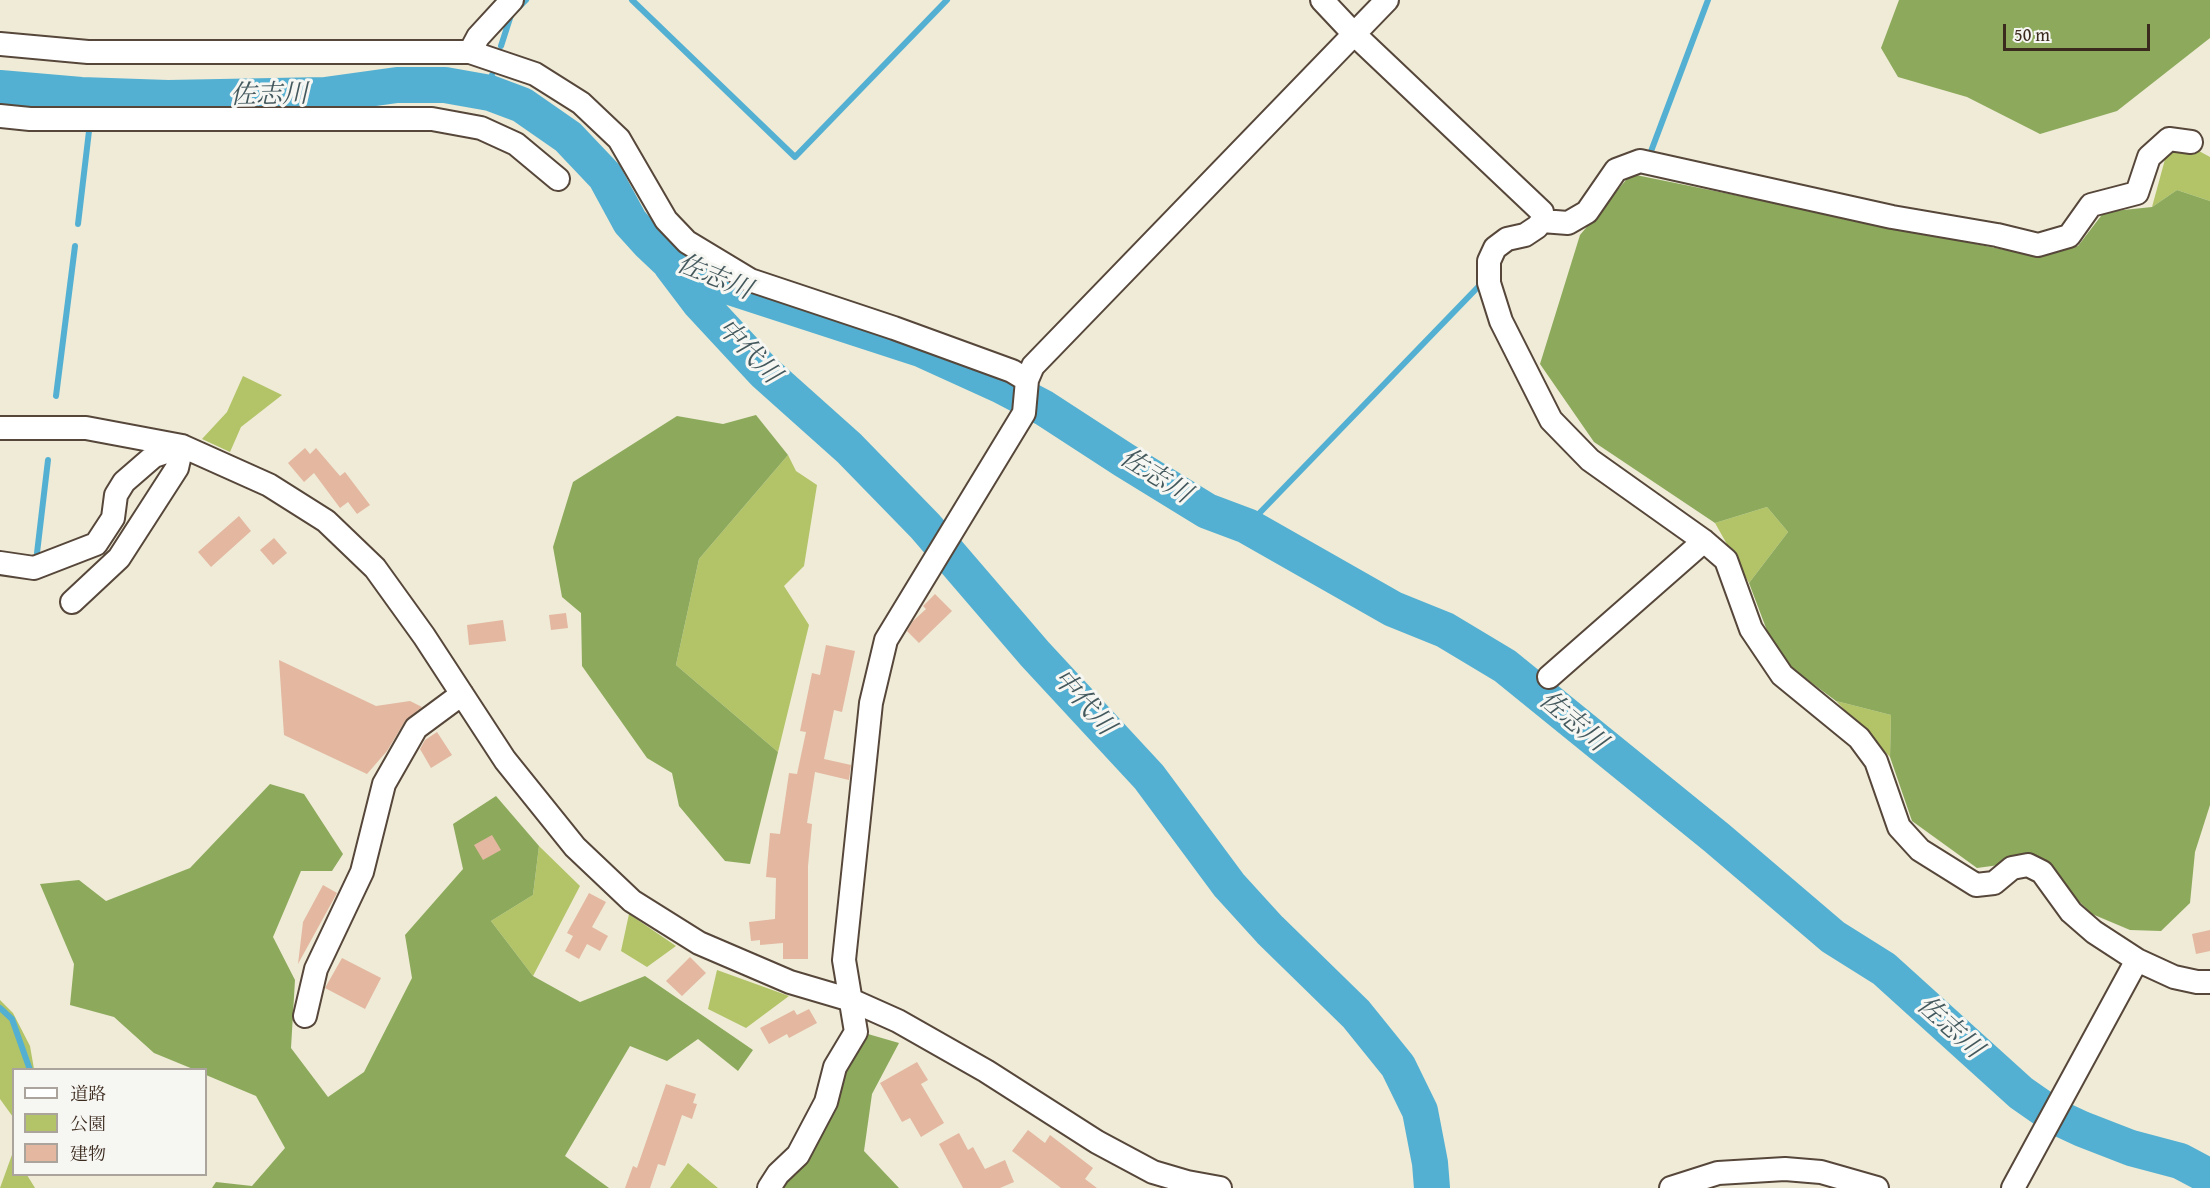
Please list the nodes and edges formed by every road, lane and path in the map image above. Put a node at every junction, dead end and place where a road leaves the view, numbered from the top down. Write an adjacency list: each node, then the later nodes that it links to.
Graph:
1 (512, 0): 6 (street)
2 (1322, 0): 4 (street)
3 (1387, 0): 4 (street)
4 (1354, 34): 10 (street); 11 (street)
5 (0, 44): 6 (street)
6 (470, 52): 11 (street)
7 (0, 116): 9 (street)
8 (2191, 142): 10 (street)
9 (558, 179)
10 (1542, 221): 14 (street)
11 (1027, 380): 21 (street)
12 (0, 428): 13 (street)
13 (182, 446): 15 (street); 16 (street); 18 (street)
14 (1704, 541): 17 (street); 19 (street)
15 (0, 563)
16 (72, 602)
17 (1548, 677)
18 (462, 694): 21 (street); 22 (street)
19 (2137, 960): 20 (street); 30 (street)
20 (2210, 982)
21 (851, 1000): 24 (street); 26 (street)
22 (305, 1016)
23 (1783, 1178): 25 (street); 29 (street)
24 (1150, 1180): 27 (street)
25 (1718, 1181): 28 (street)
26 (769, 1188)
27 (1220, 1188)
28 (1671, 1188)
29 (1877, 1188)
30 (2013, 1188)

